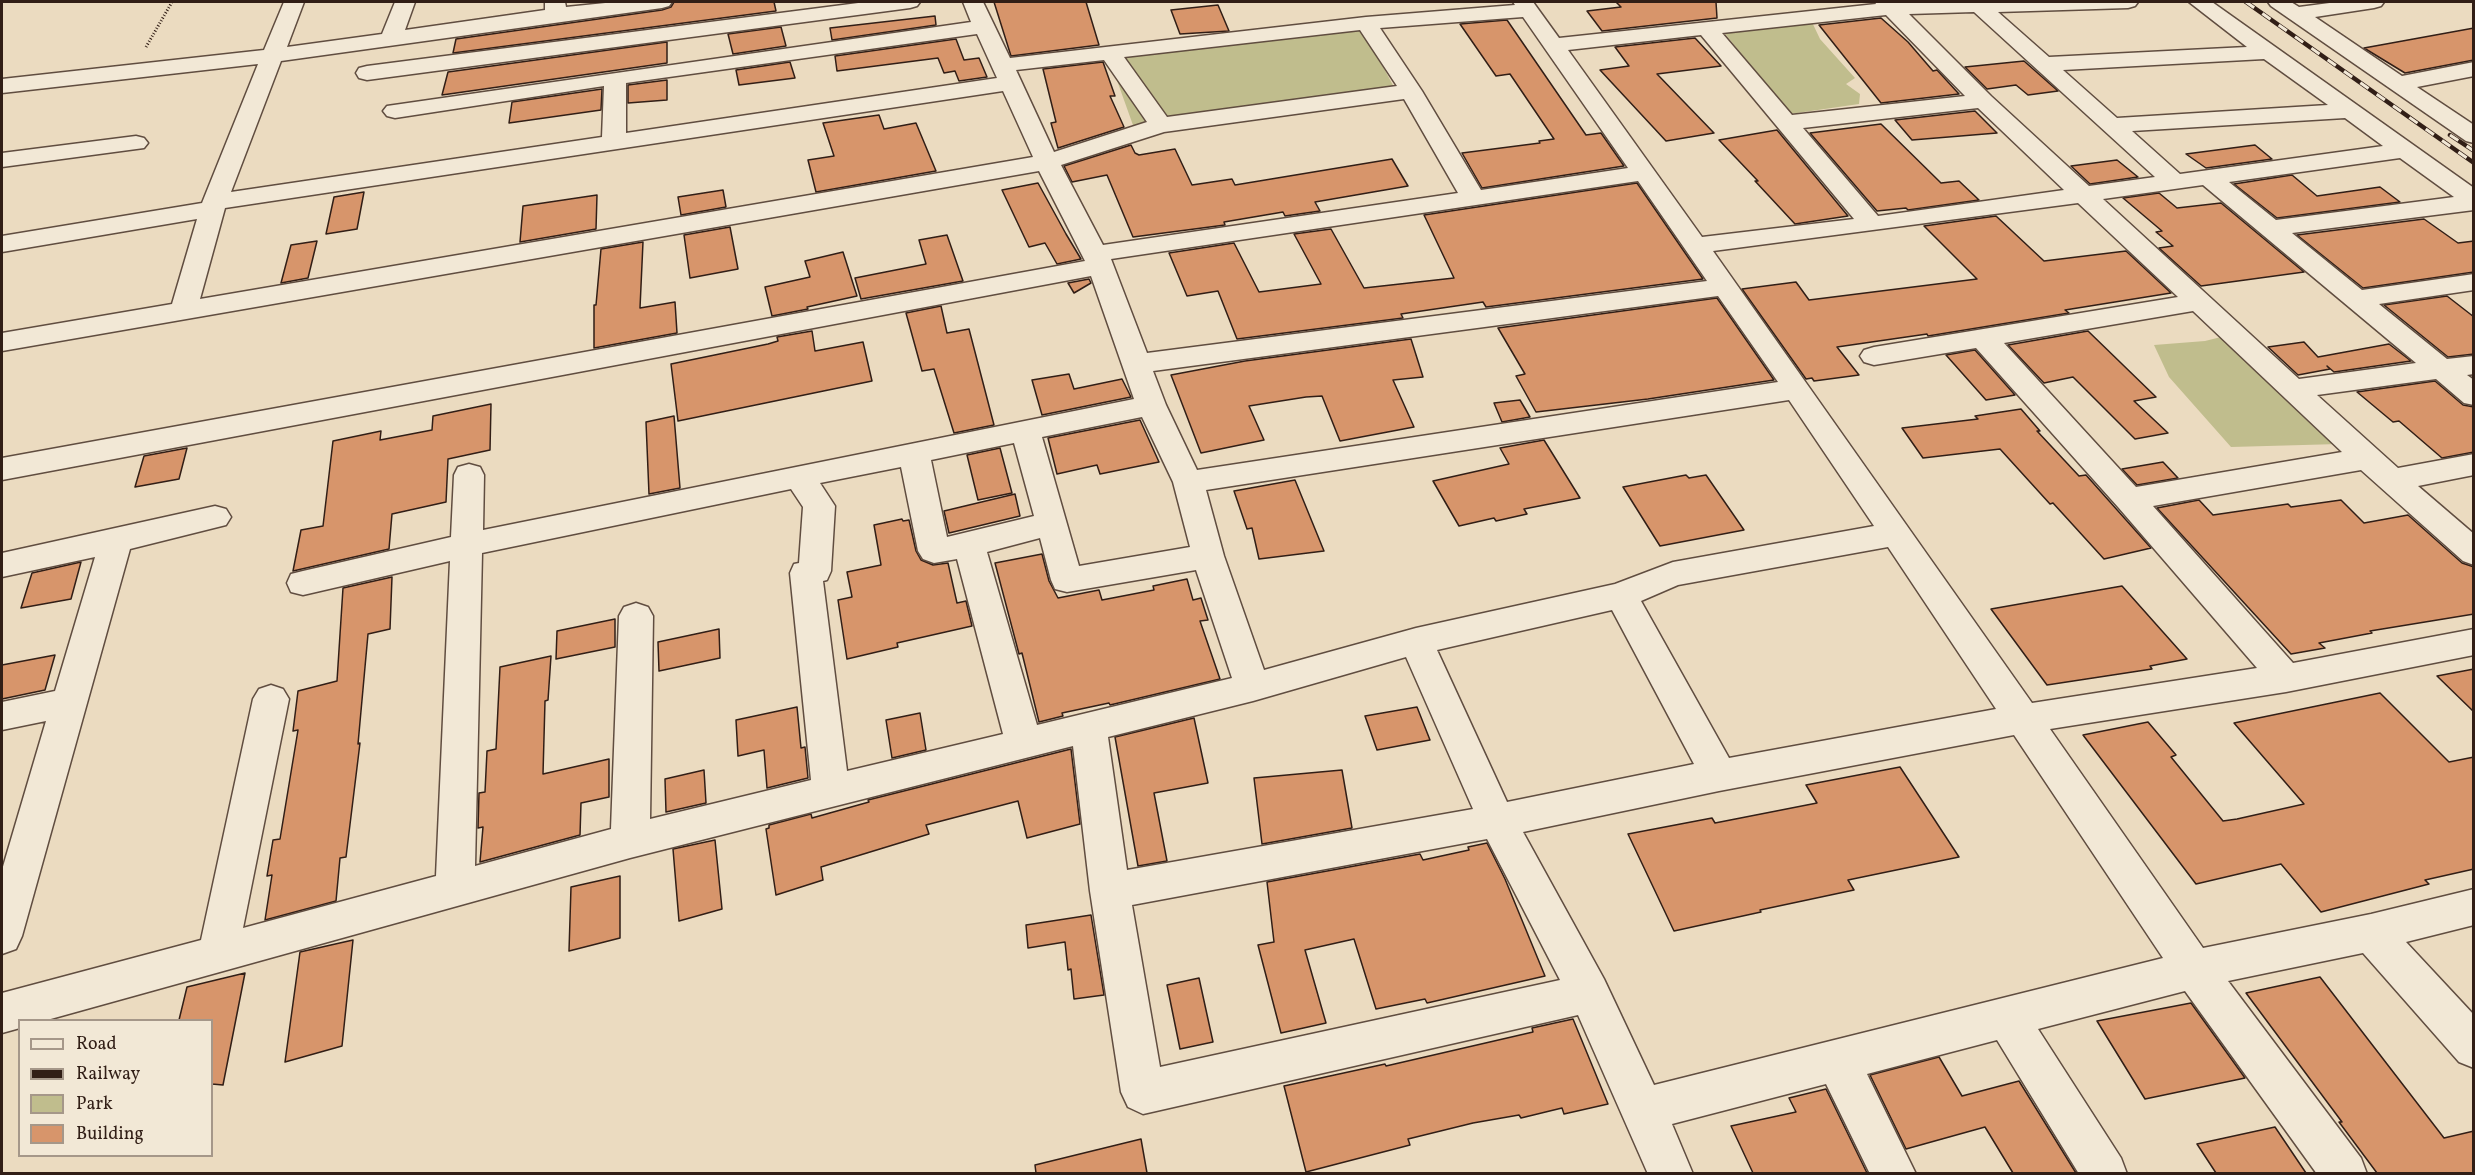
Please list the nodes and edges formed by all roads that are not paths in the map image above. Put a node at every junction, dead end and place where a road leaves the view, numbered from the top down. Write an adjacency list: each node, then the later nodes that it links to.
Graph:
1 (294, 2): 21 (street)
2 (405, 2): 17 (street)
3 (662, 2): 12 (street)
4 (910, 2): 24 (street)
5 (973, 2): 15 (street)
6 (2128, 2): 9 (street)
7 (2199, 2): 20 (street)
8 (2374, 2): 13 (street)
9 (1978, 4): 10 (street); 22 (street)
10 (1888, 5): 16 (street); 30 (street)
11 (1526, 6): 14 (street); 18 (street)
12 (556, 8): 17 (street)
13 (2287, 8): 27 (street)
14 (1366, 23): 19 (street); 29 (street)
15 (985, 26): 25 (street); 26 (street)
16 (1706, 28): 18 (street); 34 (street)
17 (391, 38): 21 (street)
18 (1554, 45): 43 (street)
19 (1109, 52): 25 (street); 35 (street)
20 (2268, 52): 22 (street); 32 (street)
21 (273, 56): 28 (street); 49 (street)
22 (2044, 64): 36 (street)
23 (2474, 69): 27 (street)
24 (367, 73)
25 (1006, 74): 39 (street); 42 (street)
26 (615, 78): 31 (street); 39 (street)
27 (2397, 84): 33 (street)
28 (2, 86)
29 (1411, 91): 35 (street); 47 (street)
30 (1983, 101): 34 (street); 46 (street)
31 (395, 111)
32 (2349, 111): 36 (street); 40 (street)
33 (2464, 121): 37 (street)
34 (1787, 123): 50 (street)
35 (1161, 125): 42 (street)
36 (2112, 125): 45 (street)
37 (2474, 136)
38 (136, 142): 41 (street)
39 (614, 144): 49 (street)
40 (2404, 150): 44 (street); 48 (street)
41 (2, 160)
42 (1047, 162): 54 (street); 59 (street)
43 (1645, 173): 47 (street); 53 (street)
44 (2207, 176): 45 (street); 51 (street)
45 (2174, 181): 46 (street)
46 (2085, 195): 50 (street); 58 (street)
47 (1473, 198): 54 (street)
48 (2474, 201): 51 (street)
49 (213, 206): 52 (street); 59 (street)
50 (1872, 224): 53 (street)
51 (2271, 228): 57 (street)
52 (2, 244)
53 (1697, 244): 56 (street)
54 (1097, 260): 63 (street); 74 (street)
55 (2474, 282): 57 (street)
56 (1726, 287): 63 (street); 66 (street)
57 (2357, 299): 65 (street)
58 (2199, 302): 60 (street); 67 (street)
59 (184, 310): 61 (street)
60 (1984, 339): 62 (street); 79 (street)
61 (2, 342)
62 (1874, 356)
63 (1136, 364): 69 (street)
64 (2474, 365): 65 (street)
65 (2442, 369): 67 (street); 68 (street)
66 (1797, 388): 78 (street); 82 (street)
67 (2292, 389): 72 (street)
68 (2474, 396)
69 (1151, 405): 70 (street); 78 (street)
70 (1024, 431): 71 (street); 81 (street)
71 (914, 454): 76 (street); 85 (street)
72 (2367, 458): 77 (street); 79 (street)
73 (2474, 464): 77 (street)
74 (2, 469)
75 (468, 475): 84 (street)
76 (799, 477): 84 (street); 103 (street)
77 (2391, 480): 86 (street)
78 (1188, 482): 87 (street)
79 (2129, 499): 94 (street)
80 (215, 517): 83 (street)
81 (1052, 524): 85 (street); 87 (street)
82 (1895, 534): 90 (street); 99 (street)
83 (116, 541): 88 (street); 97 (street)
84 (466, 544): 89 (street); 106 (street)
85 (969, 545): 101 (street)
86 (2474, 554)
87 (1208, 556): 95 (street)
88 (2, 565)
89 (303, 583)
90 (1621, 595): 92 (street); 102 (street)
91 (636, 616): 105 (street)
92 (1416, 640): 95 (street); 104 (street)
93 (2474, 642): 94 (street)
94 (2286, 678): 99 (street)
95 (1253, 687): 100 (street)
96 (271, 699): 111 (street)
97 (70, 702): 98 (street); 110 (street)
98 (2, 716)
99 (2021, 720): 102 (street); 112 (street)
100 (1089, 727): 101 (street); 107 (street)
101 (1024, 744): 103 (street)
102 (1719, 775): 104 (street)
103 (831, 791): 105 (street)
104 (1497, 821): 107 (street); 113 (street)
105 (630, 841): 106 (street)
106 (455, 889): 111 (street)
107 (1110, 891): 113 (street)
108 (2474, 906): 109 (street)
109 (2371, 933): 112 (street); 116 (street)
110 (2, 936)
111 (218, 954): 114 (street)
112 (2194, 969): 115 (street); 122 (street)
113 (1589, 993): 118 (street)
114 (2, 1013)
115 (2007, 1017): 117 (street); 121 (street)
116 (2474, 1047)
117 (1837, 1060): 118 (street); 120 (street)
118 (1643, 1110): 119 (street)
119 (1671, 1173)
120 (1894, 1173)
121 (2105, 1173)
122 (2345, 1173)

